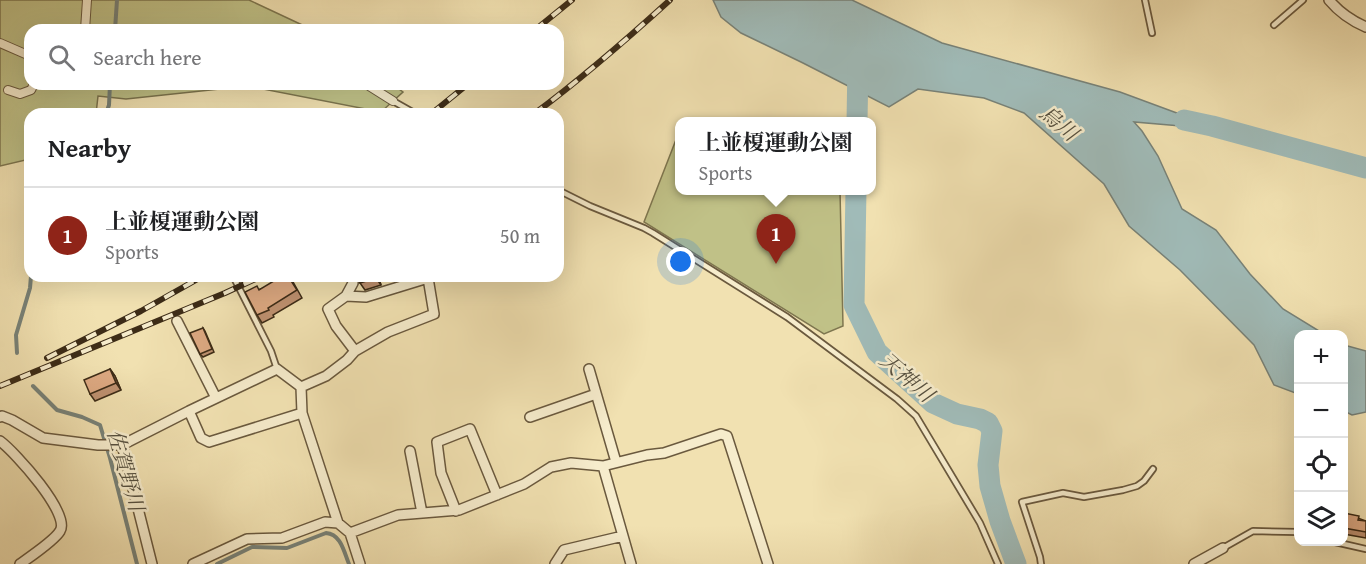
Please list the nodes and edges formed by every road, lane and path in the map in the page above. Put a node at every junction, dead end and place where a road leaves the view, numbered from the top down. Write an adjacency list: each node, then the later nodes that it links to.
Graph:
1 (87, 0): 5 (street)
2 (1145, 0): 8 (lane)
3 (1303, 0): 6 (lane)
4 (1329, 0): 7 (street)
5 (85, 24)
6 (1274, 25)
7 (1366, 27)
8 (1152, 33)
9 (0, 43): 10 (street)
10 (24, 53)
11 (8, 90): 12 (street)
12 (31, 90)
13 (376, 90): 14 (street)
14 (393, 101): 15 (lane)
15 (405, 108)
16 (564, 193): 56 (lane)
17 (236, 282): 24 (lane)
18 (353, 282): 21 (street)
19 (415, 282): 21 (street)
20 (429, 282): 23 (street)
21 (346, 296): 23 (street)
22 (177, 321): 28 (street)
23 (355, 351): 26 (street)
24 (277, 369): 26 (street); 28 (street)
25 (589, 369): 27 (street)
26 (301, 387): 30 (street)
27 (596, 394): 32 (street); 36 (street)
28 (216, 398): 29 (street)
29 (189, 411): 30 (street); 34 (street)
30 (302, 413): 42 (street)
31 (0, 417): 34 (street)
32 (530, 417)
33 (0, 441): 49 (street)
34 (120, 445): 50 (street)
35 (410, 451): 41 (street)
36 (616, 462): 37 (street); 55 (street)
37 (603, 466): 39 (street); 45 (street)
38 (1153, 469): 57 (lane)
39 (497, 495): 40 (street); 40 (street)
40 (456, 511): 41 (street)
41 (422, 513): 44 (street)
42 (338, 523): 44 (street); 51 (street)
43 (1294, 532): 47 (lane)
44 (350, 533): 52 (street)
45 (623, 537): 53 (street); 54 (street)
46 (1348, 545): 48 (lane)
47 (1223, 548): 58 (street)
48 (1366, 549)
49 (20, 564)
50 (152, 564)
51 (193, 564)
52 (360, 564)
53 (555, 564)
54 (632, 564)
55 (768, 564)
56 (998, 564)
57 (1041, 564)
58 (1194, 564)

